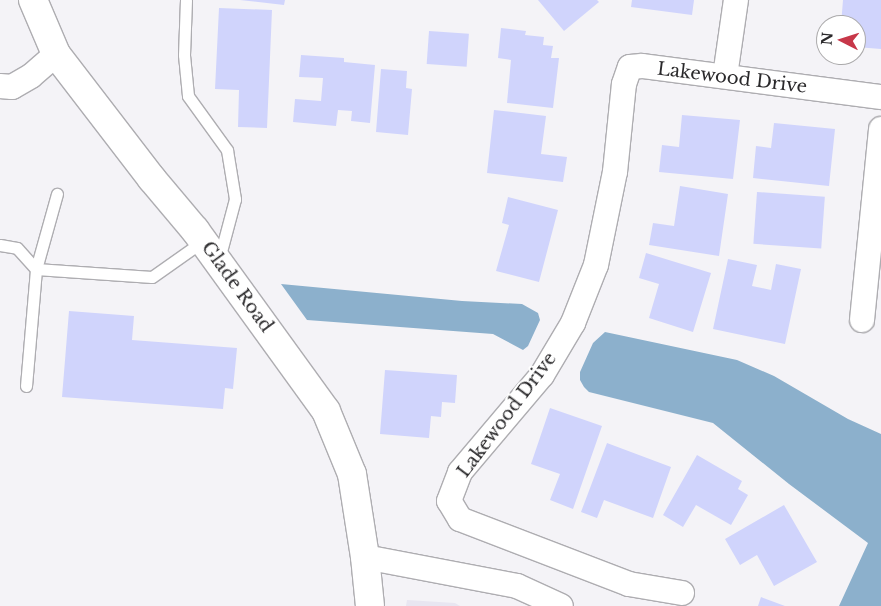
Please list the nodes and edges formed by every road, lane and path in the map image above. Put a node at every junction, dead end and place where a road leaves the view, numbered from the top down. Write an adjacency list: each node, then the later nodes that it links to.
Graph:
1 (33, 0): 4 (main road, Glade Road)
2 (186, 0): 11 (lane)
3 (736, 0): 5 (street)
4 (56, 54): 6 (street); 11 (main road, Glade Road)
5 (725, 76): 7 (street, Lakewood Drive); 16 (street, Lakewood Drive)
6 (0, 86)
7 (881, 97)
8 (881, 129): 13 (street)
9 (57, 194): 12 (lane)
10 (0, 245): 12 (lane)
11 (211, 251): 12 (lane); 15 (main road, Glade Road)
12 (36, 269): 14 (lane)
13 (862, 320)
14 (26, 386)
15 (365, 557): 17 (main road, Glade Road); 18 (street)
16 (682, 593)
17 (370, 606)
18 (561, 606)

